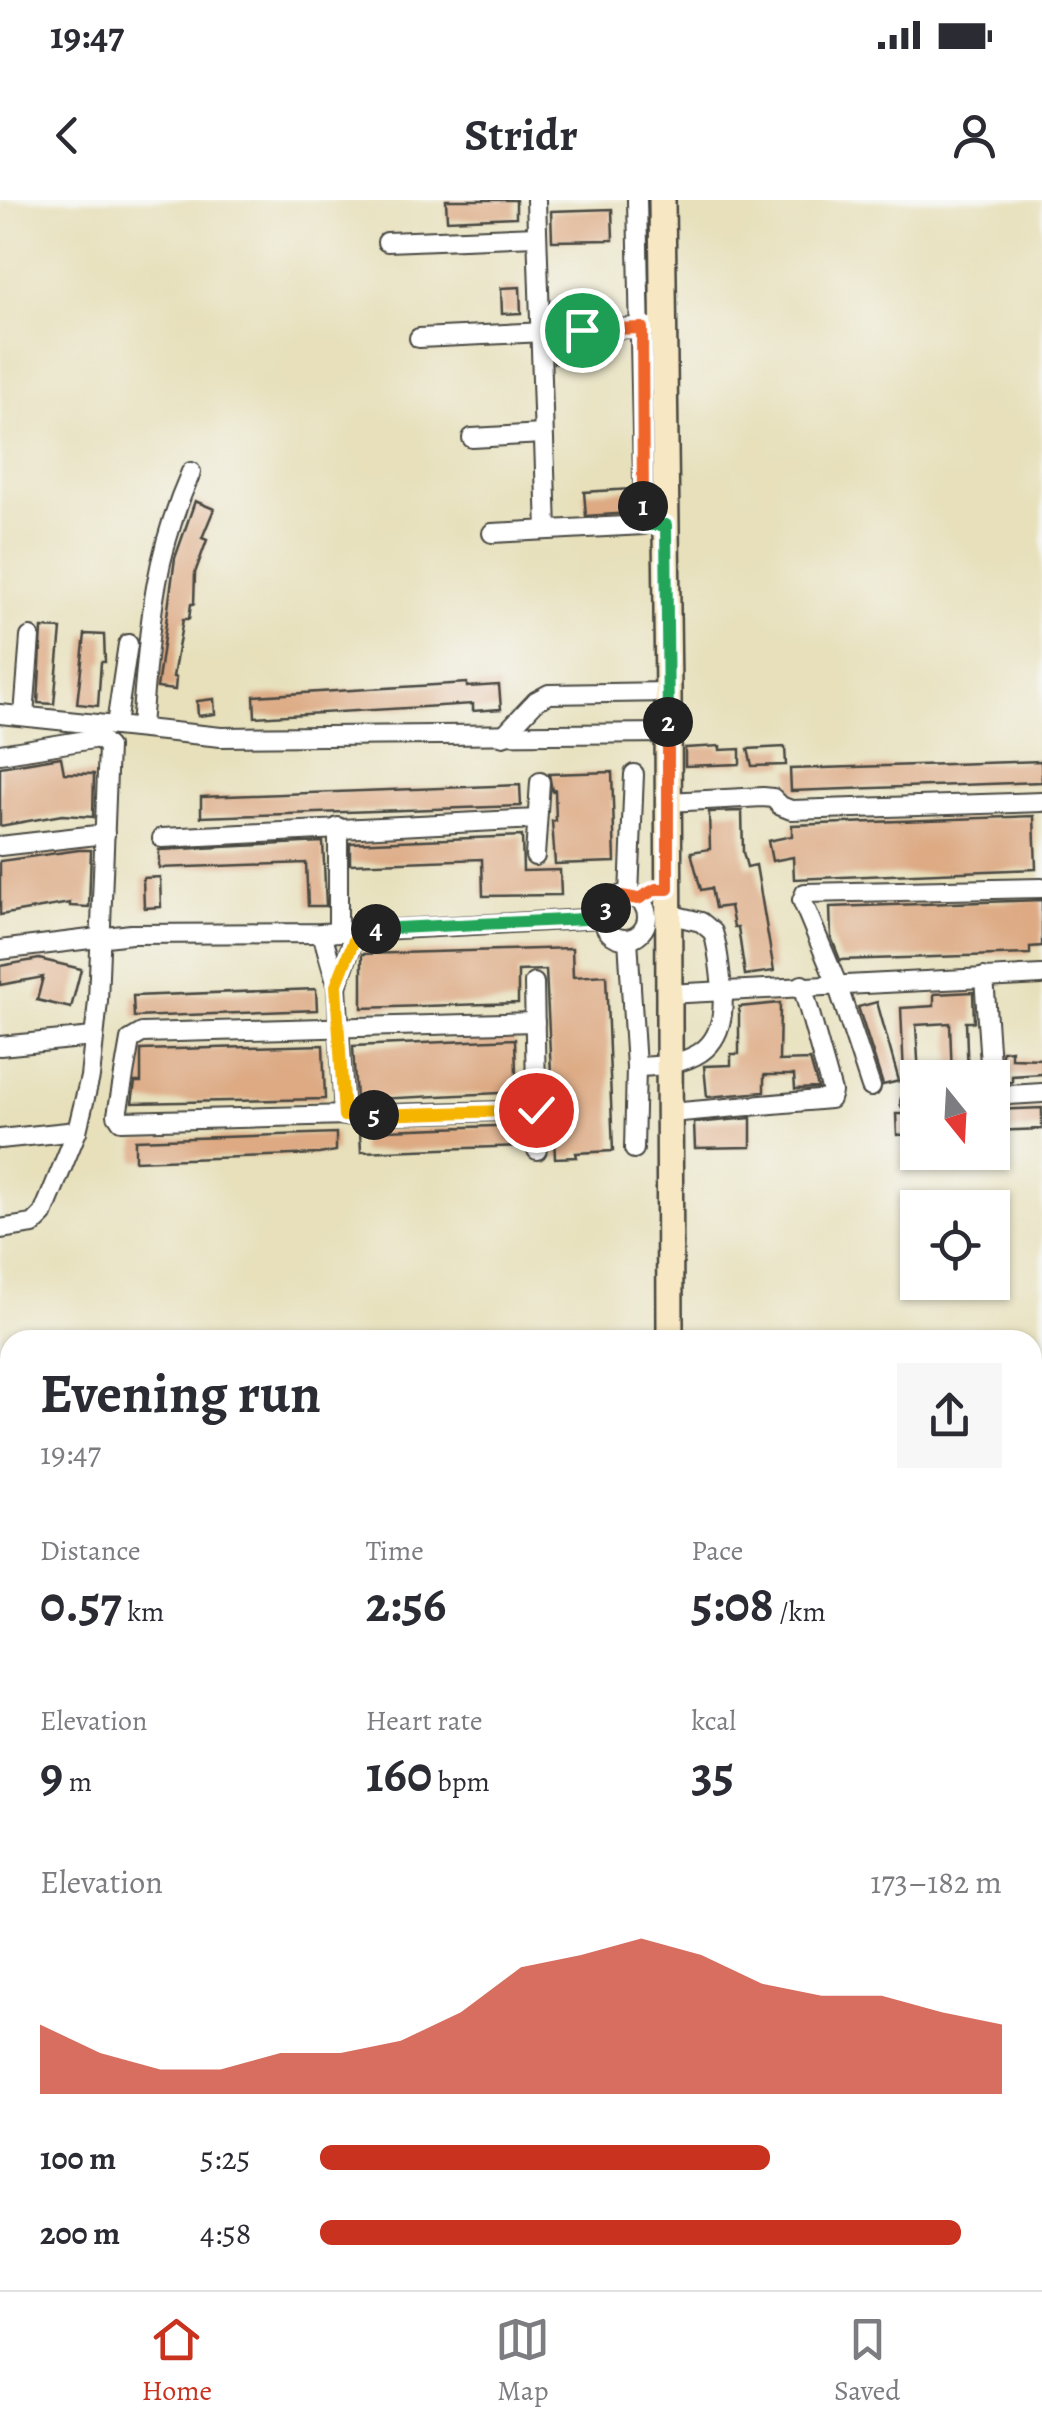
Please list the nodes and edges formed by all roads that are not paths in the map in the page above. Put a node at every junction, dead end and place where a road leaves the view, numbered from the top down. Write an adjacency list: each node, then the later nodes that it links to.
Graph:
1 (536, 200): 4 (street)
2 (637, 200): 6 (street)
3 (662, 200): 6 (street)
4 (537, 236): 5 (street); 7 (street)
5 (387, 242)
6 (653, 327): 7 (street); 12 (street)
7 (540, 332): 8 (street); 9 (street)
8 (419, 338)
9 (544, 434): 10 (street); 13 (street)
10 (472, 438)
11 (191, 472): 21 (street)
12 (655, 525): 13 (street); 17 (street)
13 (547, 530): 14 (street)
14 (492, 534)
15 (30, 638): 19 (street)
16 (128, 644): 20 (street)
17 (668, 692): 22 (street); 23 (street)
18 (0, 713): 19 (street)
19 (24, 716): 20 (street)
20 (116, 724): 21 (street)
21 (141, 726): 23 (street)
22 (668, 733): 23 (street); 27 (street)
23 (503, 736)
24 (0, 754): 31 (street)
25 (634, 774): 36 (street)
26 (540, 782): 29 (street)
27 (668, 802): 28 (street); 37 (street)
28 (1042, 802)
29 (537, 818): 30 (street); 34 (street)
30 (338, 827): 32 (street); 39 (street)
31 (105, 834): 33 (street); 40 (street)
32 (162, 838)
33 (0, 846)
34 (536, 856)
35 (1042, 888): 47 (street)
36 (634, 897): 37 (street); 38 (street); 41 (street)
37 (668, 902): 42 (street); 49 (street)
38 (604, 918): 39 (street); 41 (street)
39 (339, 932): 40 (street); 48 (street); 48 (street)
40 (115, 935): 43 (street); 53 (street)
41 (634, 937): 42 (street); 57 (street)
42 (667, 949): 50 (street)
43 (0, 950)
44 (1042, 975): 45 (street)
45 (984, 978): 47 (street); 55 (street)
46 (534, 983): 51 (street)
47 (818, 984): 49 (street); 58 (street); 62 (street)
48 (336, 986): 52 (street)
49 (723, 992): 50 (street); 56 (street)
50 (668, 994): 56 (street)
51 (535, 1022): 52 (street); 61 (street)
52 (339, 1028): 63 (street); 63 (street)
53 (93, 1037): 54 (street); 64 (street)
54 (0, 1046)
55 (990, 1060)
56 (669, 1066): 57 (street); 62 (street)
57 (636, 1067): 67 (street)
58 (871, 1087)
59 (1042, 1093): 60 (street)
60 (1010, 1094)
61 (536, 1110): 63 (street); 66 (street)
62 (670, 1113): 69 (street)
63 (344, 1116)
64 (77, 1131): 65 (street); 68 (street)
65 (0, 1139)
66 (537, 1150)
67 (634, 1150)
68 (0, 1230)
69 (670, 1330)

